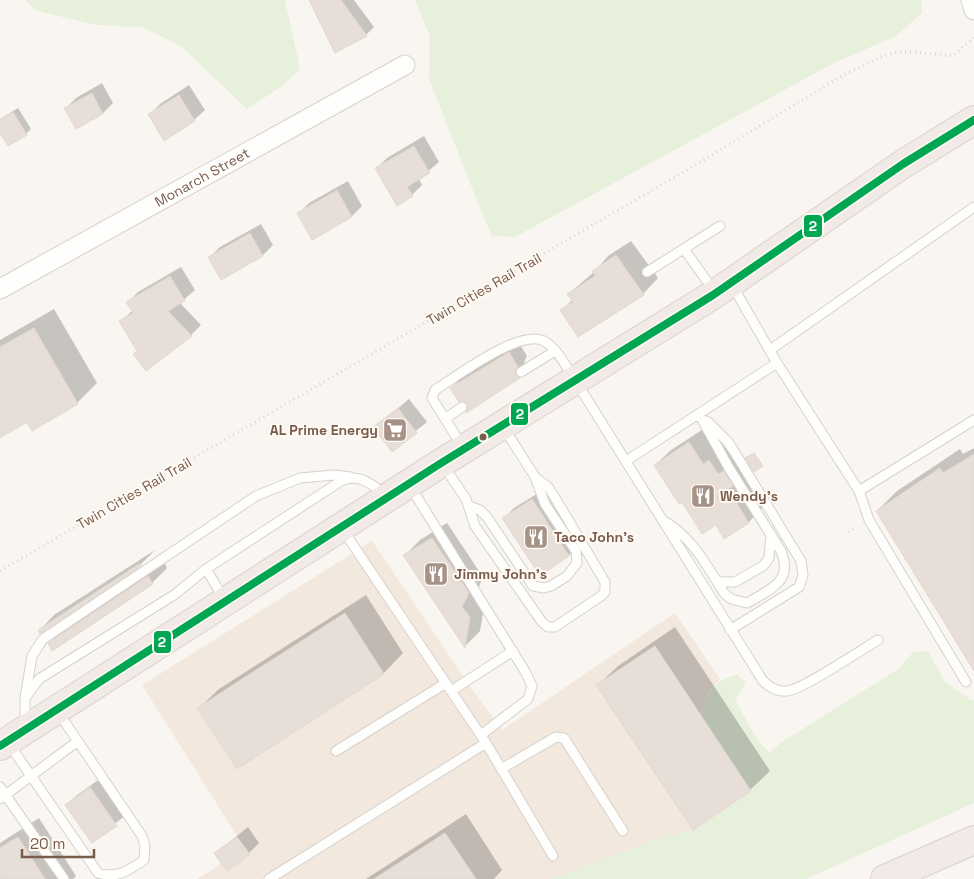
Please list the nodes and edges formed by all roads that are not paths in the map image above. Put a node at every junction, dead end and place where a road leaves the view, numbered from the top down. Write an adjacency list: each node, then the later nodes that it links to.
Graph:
1 (971, 0): 2 (street)
2 (974, 10)
3 (405, 64): 10 (street, Monarch Street)
4 (974, 120): 9 (highway)
5 (974, 207): 11 (lane)
6 (720, 226): 7 (lane)
7 (684, 249): 8 (lane); 9 (lane)
8 (648, 272)
9 (723, 288): 11 (lane); 15 (highway)
10 (0, 290)
11 (770, 350): 13 (lane)
12 (555, 351): 14 (lane); 15 (lane); 18 (lane)
13 (778, 362): 17 (lane); 26 (lane)
14 (521, 372)
15 (575, 380): 20 (highway); 22 (lane)
16 (462, 407): 18 (lane)
17 (699, 414): 22 (lane); 30 (lane); 34 (lane)
18 (445, 419): 21 (lane)
19 (974, 420): 26 (lane)
20 (502, 424): 21 (highway); 24 (lane)
21 (453, 455): 25 (highway); 27 (lane)
22 (626, 461): 28 (lane)
23 (351, 477): 25 (lane); 31 (lane); 39 (lane)
24 (535, 477): 27 (lane); 27 (lane)
25 (398, 490): 29 (highway); 36 (lane)
26 (859, 491): 37 (lane)
27 (469, 506)
28 (662, 520): 32 (lane); 34 (lane)
29 (341, 526): 33 (highway); 38 (lane)
30 (771, 534): 32 (lane); 32 (lane)
31 (206, 570): 33 (lane); 39 (lane)
32 (715, 579)
33 (226, 601): 40 (highway)
34 (730, 630): 35 (lane)
35 (878, 640)
36 (513, 651): 38 (lane); 42 (lane)
37 (966, 682)
38 (449, 687): 42 (lane); 44 (lane)
39 (25, 698): 41 (lane)
40 (56, 710): 41 (highway); 43 (lane)
41 (11, 739): 46 (lane)
42 (483, 739): 45 (lane); 53 (lane)
43 (78, 741): 46 (lane); 46 (lane)
44 (336, 751)
45 (501, 769): 49 (lane); 51 (lane)
46 (31, 776): 48 (lane)
47 (0, 787): 48 (lane)
48 (3, 797): 52 (lane)
49 (623, 831)
50 (974, 840): 54 (highway)
51 (553, 856)
52 (64, 879)
53 (270, 879)
54 (885, 879)

